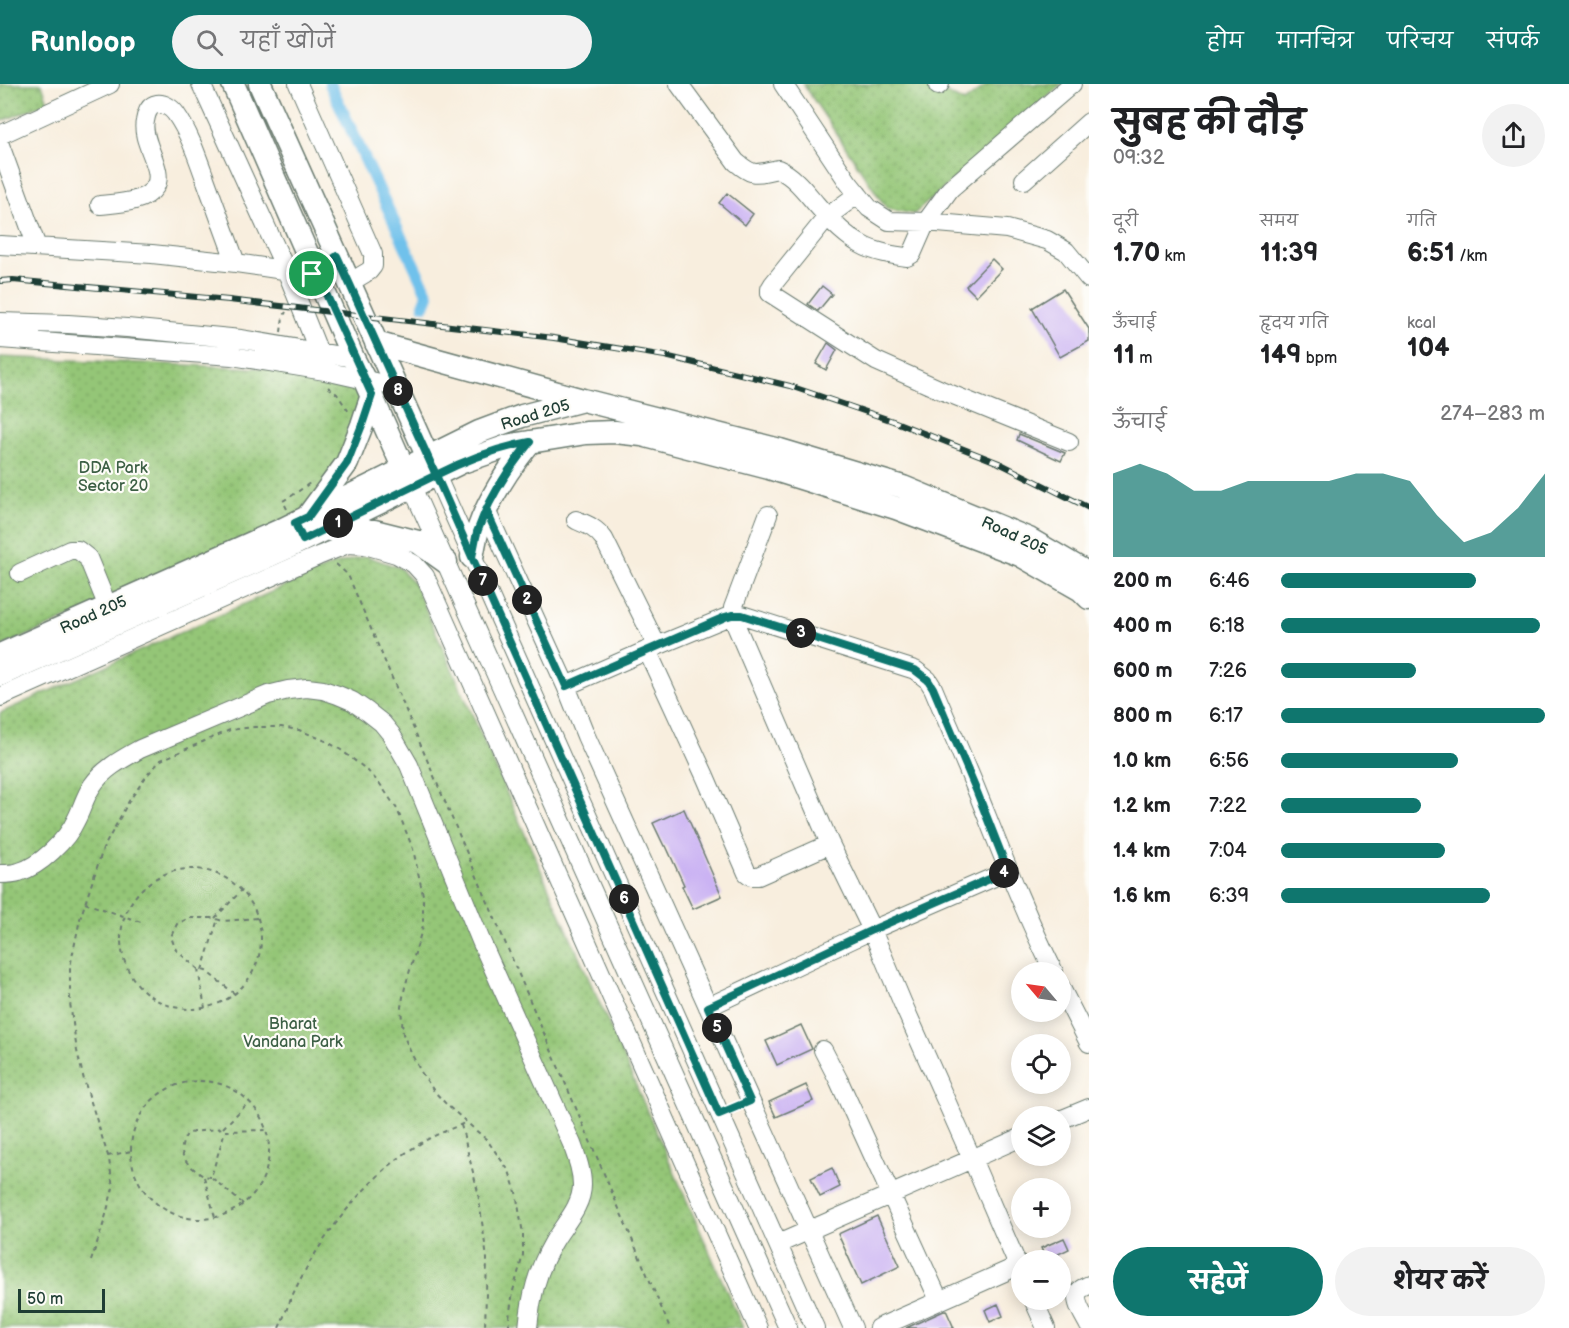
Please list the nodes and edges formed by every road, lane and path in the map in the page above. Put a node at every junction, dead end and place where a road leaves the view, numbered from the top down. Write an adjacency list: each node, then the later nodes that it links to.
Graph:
1 (110, 84): 10 (street)
2 (201, 84): 20 (street)
3 (233, 84): 21 (main road)
4 (260, 84): 23 (main road)
5 (298, 84): 23 (street)
6 (679, 84): 15 (street)
7 (783, 84): 13 (street)
8 (1072, 84): 16 (street)
9 (1089, 123): 12 (street)
10 (0, 135)
11 (0, 145): 18 (street)
12 (1024, 180)
13 (858, 194): 15 (street); 16 (street)
14 (100, 206): 19 (street)
15 (827, 217): 16 (street); 36 (street)
16 (926, 222): 22 (street)
17 (0, 245): 18 (street)
18 (37, 247): 19 (street)
19 (236, 263): 20 (street)
20 (286, 270): 21 (street); 24 (street)
21 (317, 274): 30 (main road)
22 (1089, 279)
23 (349, 283): 27 (main road)
24 (296, 294): 28 (path); 29 (street)
25 (0, 322): 28 (street)
26 (0, 339): 31 (street)
27 (376, 343): 32 (main road); 34 (main road)
28 (279, 345): 29 (street)
29 (320, 352): 30 (street); 31 (street)
30 (353, 358): 33 (main road)
31 (327, 379): 33 (street); 35 (path)
32 (397, 387): 33 (street); 38 (main road)
33 (368, 388): 39 (main road); 44 (main road)
34 (583, 400): 38 (main road, Road 205); 49 (main road, Road 205)
35 (350, 412)
36 (1069, 441)
37 (530, 442): 38 (main road, Road 205); 41 (main road); 50 (main road, Road 205)
38 (432, 466): 39 (main road, Road 205); 46 (street)
39 (408, 478): 44 (main road, Road 205); 47 (street)
40 (312, 482): 44 (path)
41 (486, 510): 46 (main road); 56 (street)
42 (768, 515): 52 (street)
43 (576, 520): 53 (street)
44 (309, 523): 47 (main road); 51 (main road, Road 205); 55 (main road, Road 205)
45 (318, 556): 57 (street); 109 (path); 110 (street)
46 (472, 557): 79 (street)
47 (446, 562): 111 (street)
48 (20, 573): 51 (street)
49 (1089, 574)
50 (1089, 598)
51 (108, 607): 54 (main road, Road 205)
52 (732, 615): 53 (street); 58 (street); 59 (street)
53 (652, 648): 56 (street); 58 (street)
54 (0, 655)
55 (0, 675)
56 (566, 686): 71 (street)
57 (0, 697)
58 (830, 844): 67 (street)
59 (1008, 871): 67 (street); 68 (street)
60 (0, 874): 108 (street)
61 (242, 890): 63 (path); 64 (path); 65 (path)
62 (85, 903): 63 (path); 81 (path); 89 (path)
63 (125, 916): 66 (path); 72 (path)
64 (259, 918): 65 (path); 70 (path)
65 (217, 919): 69 (path); 69 (path)
66 (144, 923)
67 (872, 930): 71 (street); 90 (street)
68 (1049, 962)
69 (200, 970): 70 (path); 72 (path)
70 (235, 994): 72 (path)
71 (708, 1007): 77 (street)
72 (205, 1008)
73 (1071, 1008): 74 (street)
74 (1089, 1043)
75 (823, 1050): 93 (street)
76 (250, 1101): 83 (path); 84 (path); 87 (path)
77 (750, 1101): 79 (street); 85 (street)
78 (1089, 1108): 80 (street)
79 (719, 1114): 88 (street)
80 (1071, 1115)
81 (467, 1122): 82 (path); 107 (path)
82 (461, 1125): 105 (path); 106 (path)
83 (224, 1129): 84 (path); 91 (path); 92 (path)
84 (267, 1130): 94 (path)
85 (767, 1140): 88 (street); 96 (street)
86 (1011, 1142): 90 (street)
87 (131, 1151): 89 (path); 95 (path)
88 (738, 1154): 97 (street)
89 (108, 1156): 99 (path)
90 (972, 1159): 93 (street); 98 (street)
91 (204, 1177): 92 (path); 95 (path)
92 (211, 1177): 94 (path)
93 (891, 1195): 96 (street); 102 (street)
94 (243, 1204): 95 (path)
95 (215, 1217)
96 (808, 1231): 97 (street); 113 (street)
97 (777, 1244): 112 (street)
98 (1011, 1250)
99 (91, 1261)
100 (1011, 1273): 102 (street)
101 (1089, 1285): 104 (street)
102 (939, 1300): 114 (street)
103 (1038, 1310): 115 (street)
104 (1089, 1326)
105 (279, 1328)
106 (485, 1328)
107 (509, 1328)
108 (528, 1328)
109 (670, 1328)
110 (758, 1328)
111 (788, 1328)
112 (815, 1328)
113 (853, 1328)
114 (878, 1328)
115 (1046, 1328)

